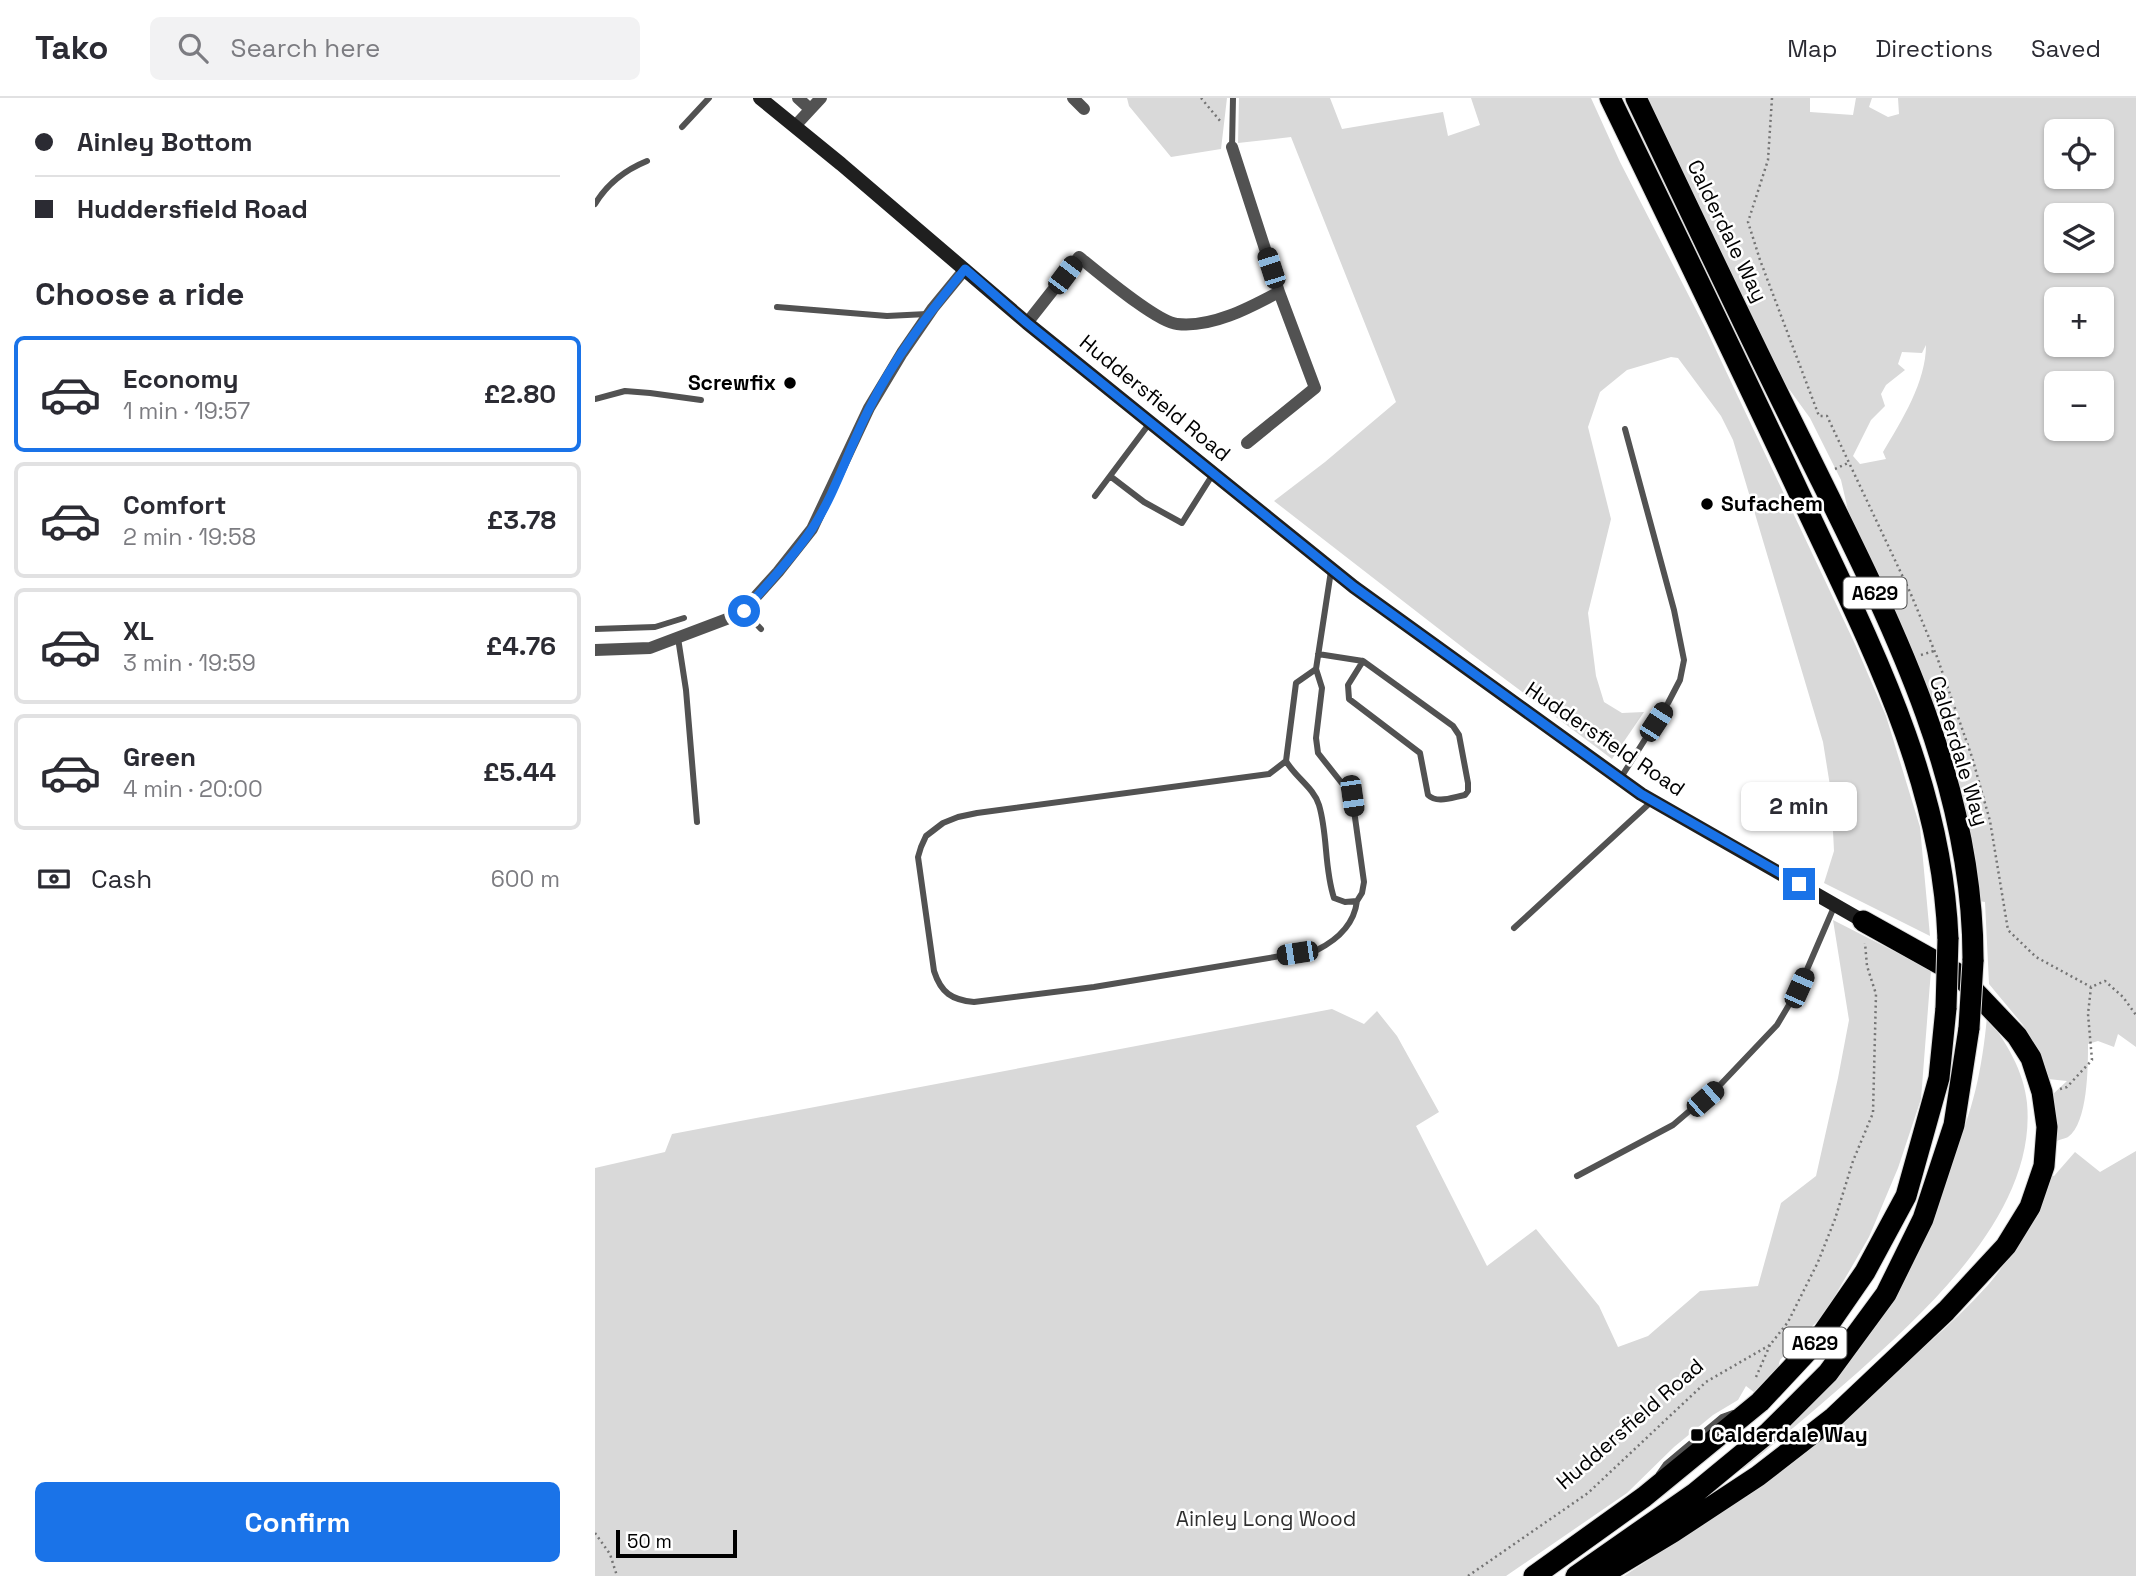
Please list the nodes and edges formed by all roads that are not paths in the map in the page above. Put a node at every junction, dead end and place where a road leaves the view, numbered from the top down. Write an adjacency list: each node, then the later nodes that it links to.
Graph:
1 (709, 98): 12 (lane)
2 (760, 98): 11 (street, Huddersfield Road)
3 (798, 98): 9 (street)
4 (821, 98): 9 (street)
5 (1073, 98): 10 (street)
6 (1233, 98): 13 (lane)
7 (1610, 98): 50 (highway, A629, bridge)
8 (1636, 98): 51 (highway, Calderdale Way / A629, bridge)
9 (810, 108): 11 (street)
10 (1084, 109)
11 (795, 126): 16 (street, Huddersfield Road)
12 (681, 127)
13 (1232, 147): 17 (street)
14 (647, 161): 15 (lane)
15 (595, 204)
16 (965, 269): 19 (street); 20 (street, Huddersfield Road)
17 (1279, 292): 20 (street); 25 (street)
18 (777, 307): 19 (lane)
19 (929, 314): 30 (street)
20 (1027, 323): 23 (street, Huddersfield Road)
21 (595, 399): 22 (lane)
22 (701, 400)
23 (1151, 422): 26 (street, Huddersfield Road); 27 (lane)
24 (1625, 429): 42 (lane)
25 (1247, 443)
26 (1214, 473): 27 (lane); 29 (street, Huddersfield Road)
27 (1110, 476): 28 (lane)
28 (1095, 496)
29 (1332, 569): 38 (lane); 42 (street, Huddersfield Road)
30 (744, 611): 34 (lane); 35 (street)
31 (684, 618): 32 (lane)
32 (655, 627): 33 (lane); 36 (lane)
33 (595, 629)
34 (761, 629)
35 (678, 638): 36 (street); 44 (lane)
36 (657, 646): 37 (street)
37 (595, 650)
38 (1318, 654): 39 (lane); 40 (lane)
39 (1363, 661): 39 (lane)
40 (1316, 669): 41 (lane); 45 (lane)
41 (1286, 761): 45 (lane); 45 (lane)
42 (1620, 779): 43 (street, Huddersfield Road)
43 (1653, 800): 46 (street, Huddersfield Road); 48 (lane)
44 (697, 822)
45 (1357, 901)
46 (1835, 905): 47 (street, Huddersfield Road); 49 (lane)
47 (1863, 921): 52 (highway)
48 (1514, 928)
49 (1577, 1176)
50 (1534, 1576)
51 (1576, 1576)
52 (1600, 1576)

